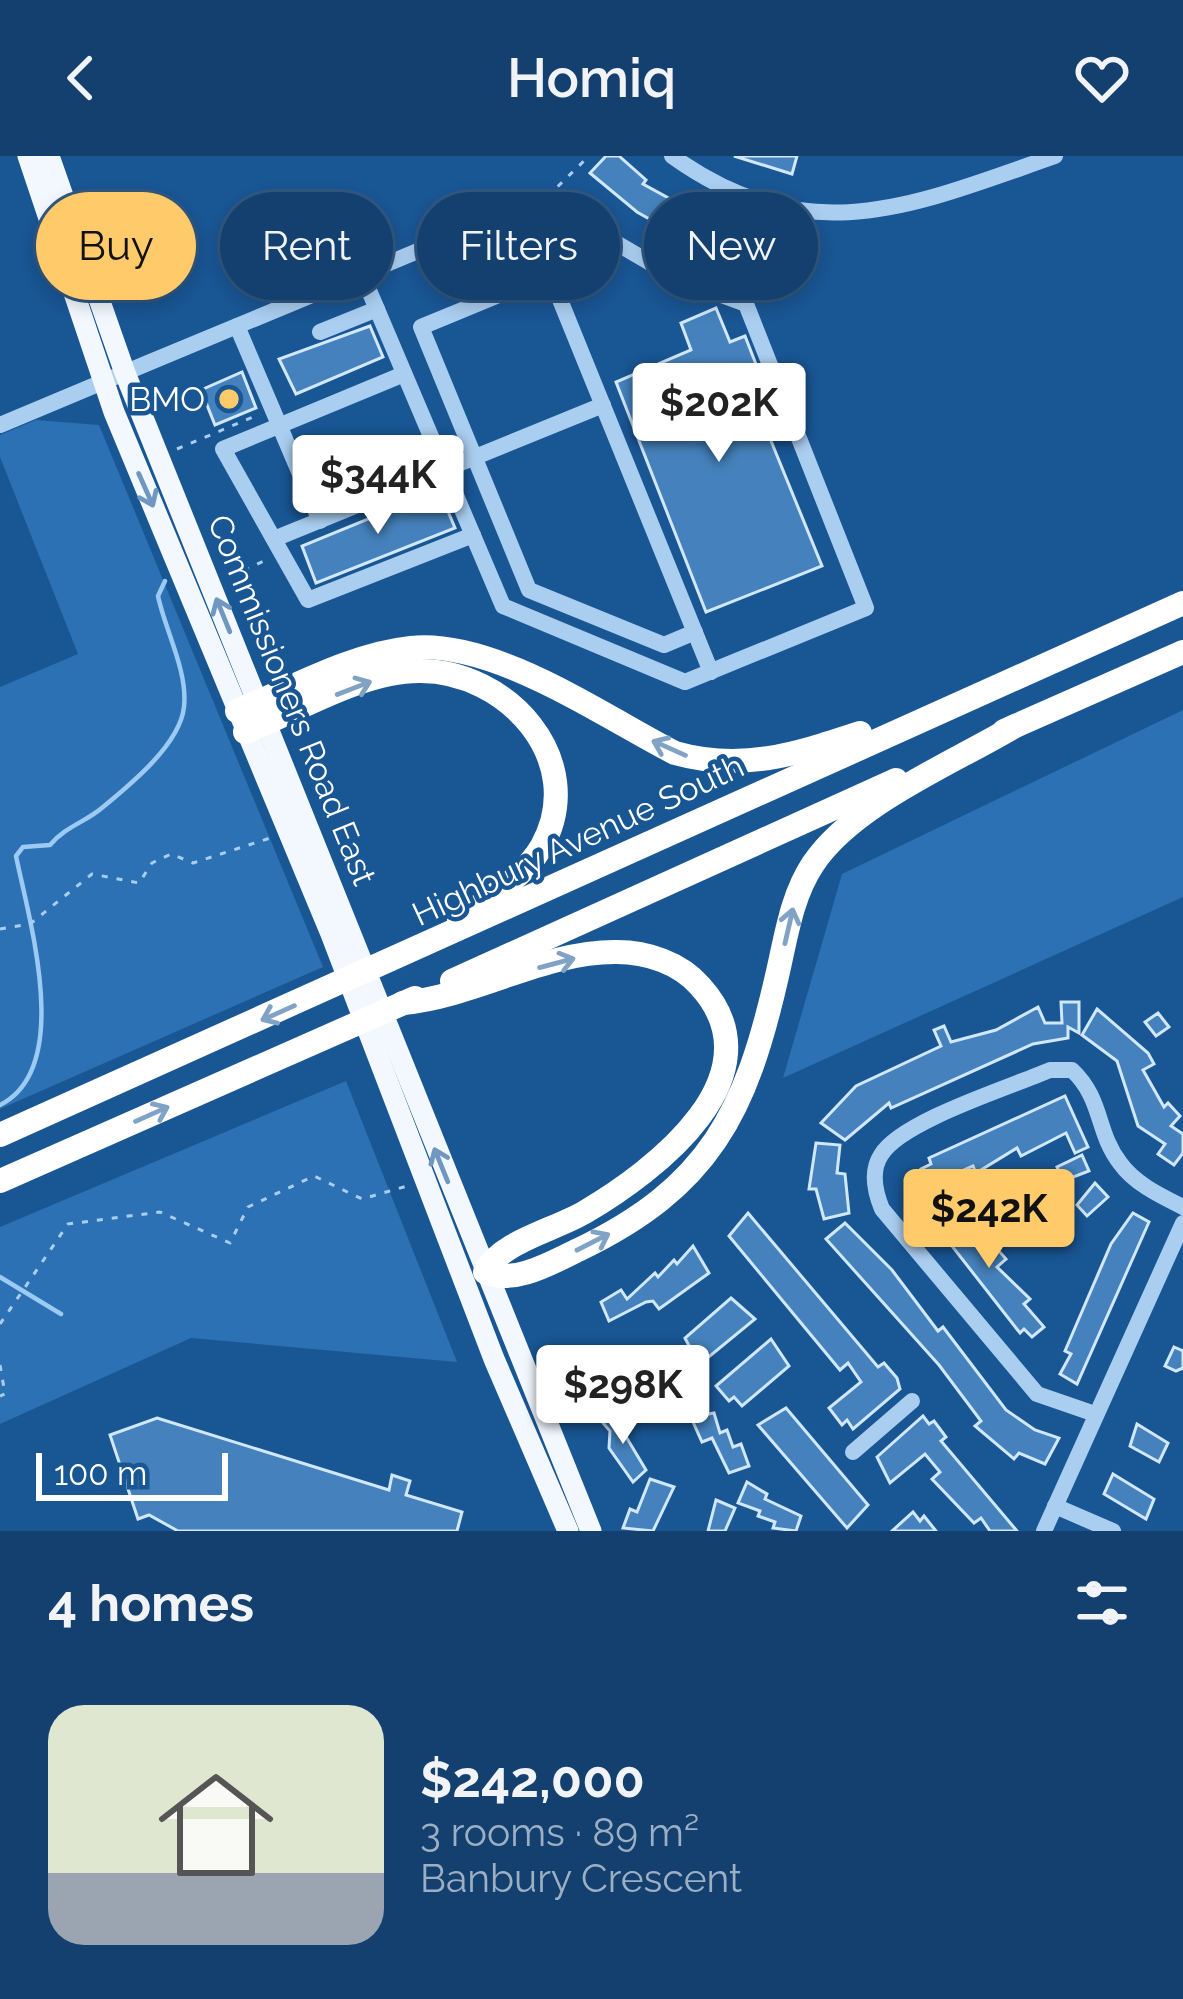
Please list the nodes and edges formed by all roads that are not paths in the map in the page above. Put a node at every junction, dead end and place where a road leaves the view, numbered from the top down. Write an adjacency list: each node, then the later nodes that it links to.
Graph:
1 (28, 156): 14 (main road, Commissioners Road East)
2 (49, 156): 14 (main road, Commissioners Road East)
3 (672, 156): 4 (street)
4 (1055, 156)
5 (620, 245): 26 (street)
6 (300, 300): 11 (street)
7 (373, 300): 10 (street)
8 (487, 300): 18 (street)
9 (561, 300): 15 (street)
10 (377, 309): 12 (street); 13 (street)
11 (237, 326): 14 (street); 17 (street)
12 (320, 332)
13 (404, 374): 17 (street); 19 (street)
14 (116, 377): 16 (street); 28 (main road, Commissioners Road East)
15 (603, 405): 18 (street); 24 (street)
16 (0, 424)
17 (280, 426): 20 (street); 22 (street)
18 (475, 459): 19 (street); 24 (street)
19 (445, 471): 20 (street); 21 (street)
20 (320, 521): 22 (street)
21 (472, 535): 22 (street); 26 (street)
22 (274, 539)
23 (1183, 603): 27 (highway, Highbury Avenue South)
24 (695, 632): 26 (street)
25 (1183, 652): 29 (highway)
26 (711, 671)
27 (982, 692): 28 (highway, one-way to 28); 30 (highway, Highbury Avenue South)
28 (251, 717): 30 (highway, one-way to 30); 36 (main road, Commissioners Road East)
29 (1015, 726): 31 (highway); 36 (highway, one-way to 29)
30 (385, 966): 32 (highway, Highbury Avenue South, one-way to 32)
31 (404, 1003): 33 (highway, one-way to 31); 36 (highway, one-way to 36)
32 (0, 1135)
33 (0, 1181)
34 (1183, 1207): 38 (street)
35 (1183, 1223): 38 (street)
36 (474, 1277): 41 (main road, Commissioners Road East); 42 (main road, Commissioners Road East)
37 (912, 1401): 39 (street)
38 (1095, 1414): 40 (street)
39 (853, 1452)
40 (1055, 1506): 43 (street); 44 (street)
41 (568, 1531)
42 (591, 1531)
43 (1044, 1531)
44 (1113, 1531)

